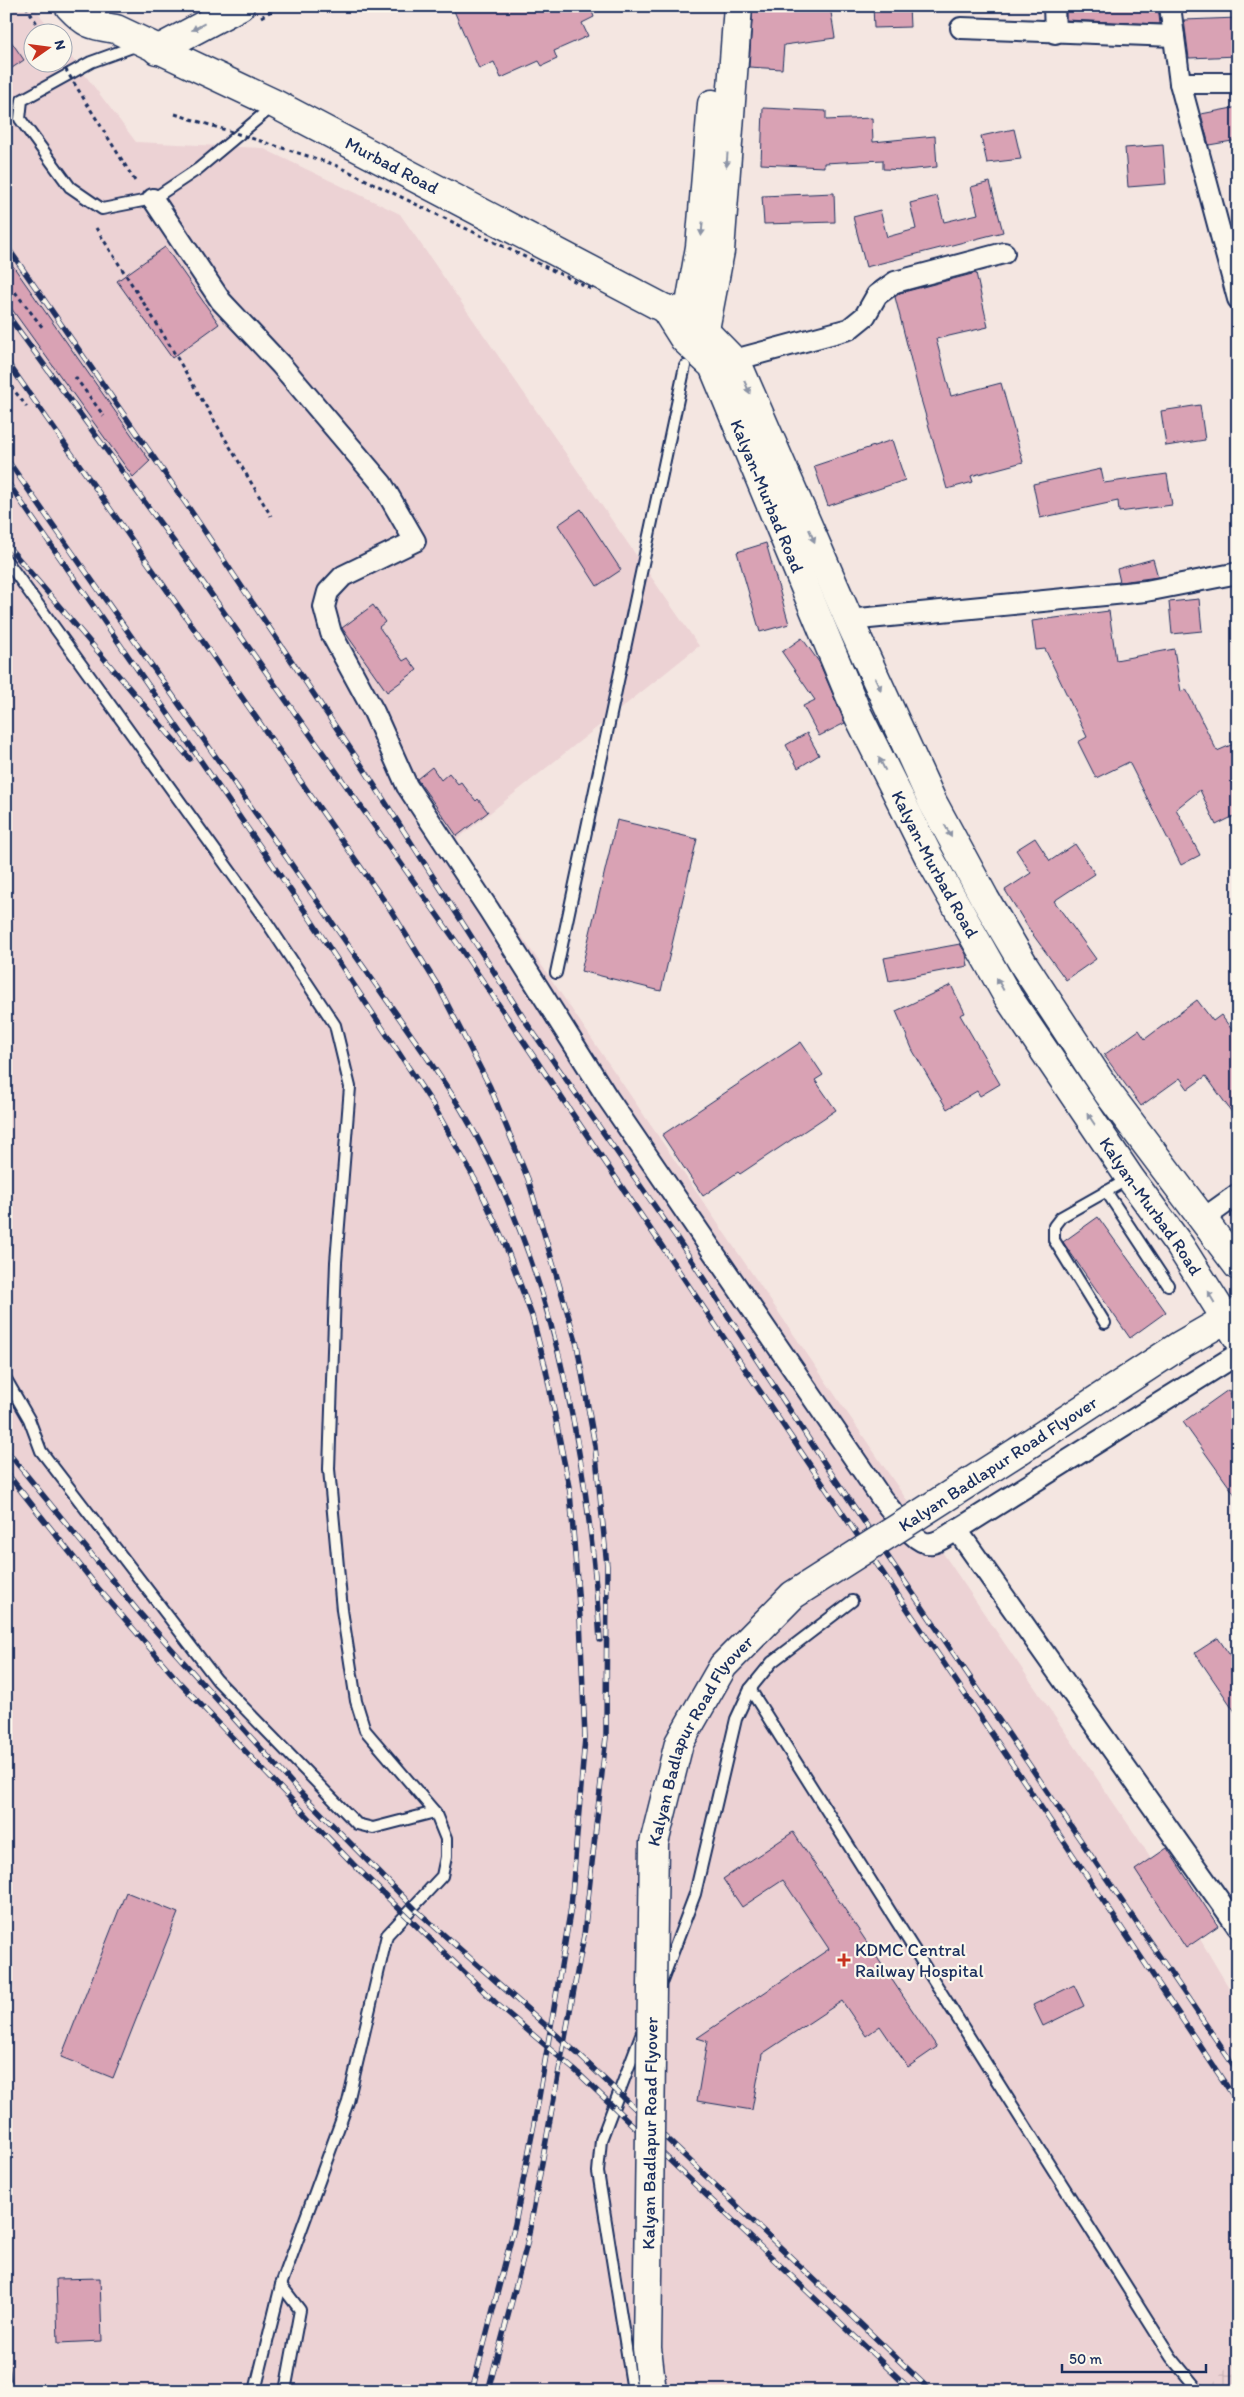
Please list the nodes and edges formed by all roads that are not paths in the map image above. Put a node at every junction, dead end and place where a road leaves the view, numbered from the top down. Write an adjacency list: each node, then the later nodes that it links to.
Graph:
1 (70, 6): 7 (main road, Murbad Road)
2 (240, 6): 11 (main road, one-way to 11)
3 (720, 6): 12 (main road)
4 (738, 6): 12 (main road)
5 (1054, 6): 9 (street)
6 (1170, 6): 10 (street)
7 (110, 18): 11 (main road, Murbad Road)
8 (961, 28): 9 (street)
9 (1055, 33): 10 (street)
10 (1174, 36): 14 (street)
11 (150, 47): 15 (main road, Murbad Road); 16 (lane)
12 (724, 70): 19 (main road, one-way to 19)
13 (1238, 83): 14 (street)
14 (1180, 84): 18 (street)
15 (275, 104): 16 (lane); 19 (main road, Murbad Road)
16 (153, 199): 34 (street)
17 (1004, 253): 19 (street)
18 (1238, 299)
19 (697, 343): 22 (main road, Kalyan-Murbad Road, one-way to 22); 23 (lane); 24 (main road, Kalyan-Murbad Road, one-way to 19)
20 (6, 560): 37 (lane)
21 (1238, 573): 22 (street)
22 (849, 620): 27 (main road, Kalyan-Murbad Road, one-way to 27)
23 (556, 973)
24 (1130, 1178): 25 (lane); 31 (main road, Kalyan-Murbad Road, one-way to 24)
25 (1106, 1191): 29 (lane); 30 (lane)
26 (1238, 1194): 27 (street)
27 (1203, 1219): 28 (main road, Kalyan-Murbad Road)
28 (1238, 1266)
29 (1168, 1285)
30 (1105, 1323)
31 (1216, 1330): 43 (main road, Kalyan Badlapur Road Flyover, bridge)
32 (1238, 1354): 34 (street)
33 (6, 1379): 37 (lane)
34 (957, 1530): 38 (street)
35 (852, 1600): 36 (lane)
36 (750, 1689): 42 (lane); 44 (lane)
37 (435, 1812): 39 (lane)
38 (1238, 1927)
39 (281, 2285): 40 (lane); 41 (lane)
40 (255, 2391)
41 (285, 2391)
42 (633, 2391)
43 (652, 2391)
44 (1199, 2391)

